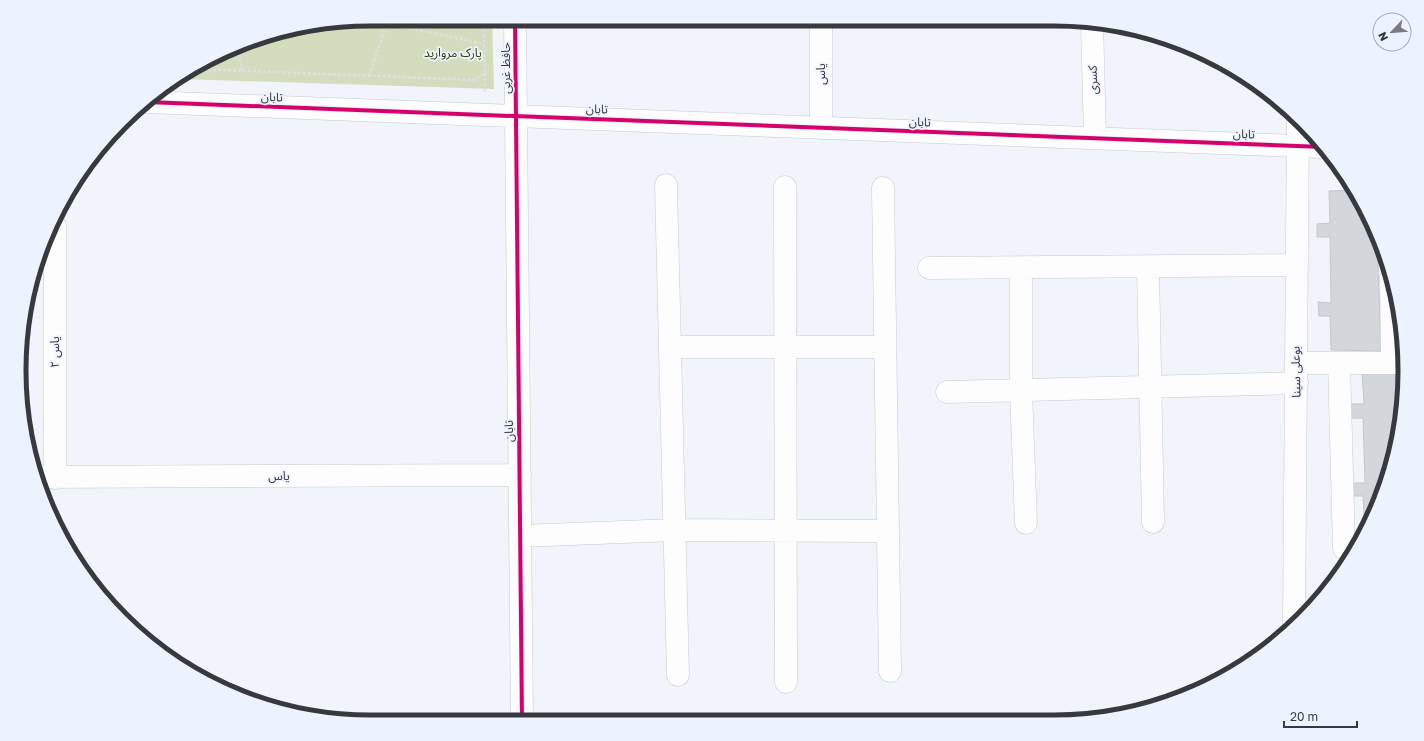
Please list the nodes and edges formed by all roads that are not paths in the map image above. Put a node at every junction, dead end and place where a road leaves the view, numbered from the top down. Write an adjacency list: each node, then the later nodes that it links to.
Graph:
1 (515, 26): 5 (street, حافظ غربی)
2 (821, 26): 6 (street, یاس)
3 (1092, 28): 8 (street, کسری)
4 (154, 102): 5 (street, تابان)
5 (516, 116): 6 (street, تابان); 29 (street, تابان)
6 (821, 128): 8 (street, تابان)
7 (1298, 128): 9 (street, بوعلی سینا)
8 (1095, 138): 9 (street, تابان)
9 (1298, 146): 10 (street, تابان); 15 (street, بوعلی سینا)
10 (1316, 147)
11 (666, 185): 20 (street)
12 (785, 188): 21 (street)
13 (883, 188): 22 (street)
14 (55, 233): 30 (street, یاس ۲)
15 (1297, 265): 16 (street); 25 (street, بوعلی سینا)
16 (1148, 267): 18 (street); 26 (street)
17 (929, 268): 18 (street)
18 (1021, 268): 27 (street)
19 (1394, 320): 24 (street)
20 (670, 347): 21 (street); 33 (street)
21 (786, 347): 22 (street); 34 (street)
22 (885, 347): 35 (street)
23 (1339, 363): 24 (street); 25 (street); 37 (street)
24 (1397, 363)
25 (1296, 373): 26 (street); 38 (street, بوعلی سینا)
26 (1150, 387): 27 (street); 31 (street)
27 (1021, 391): 28 (street); 32 (street)
28 (947, 392)
29 (520, 475): 30 (street, یاس); 36 (street, تابان)
30 (47, 477)
31 (1153, 522)
32 (1026, 523)
33 (674, 530): 34 (street); 36 (street); 40 (street)
34 (786, 530): 35 (street); 41 (street)
35 (888, 530): 39 (street)
36 (520, 536): 42 (street, تابان)
37 (1349, 548)
38 (1294, 617)
39 (890, 671)
40 (678, 675)
41 (786, 682)
42 (522, 715)

